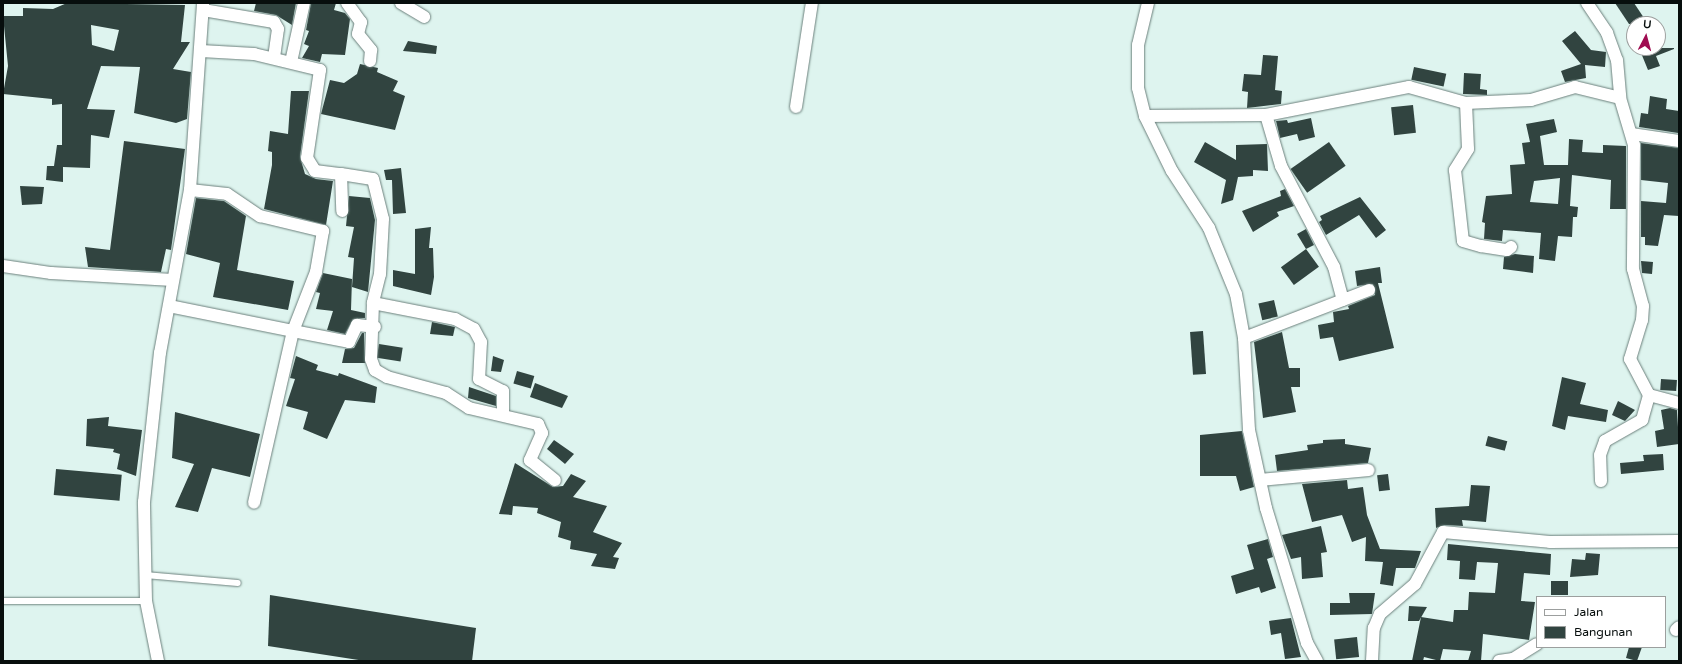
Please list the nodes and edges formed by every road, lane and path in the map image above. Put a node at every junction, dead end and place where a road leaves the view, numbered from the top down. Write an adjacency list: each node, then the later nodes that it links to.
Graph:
1 (304, 3): 12 (street)
2 (347, 3): 11 (street)
3 (401, 3): 8 (street)
4 (812, 3): 15 (street)
5 (1148, 3): 17 (street)
6 (1587, 3): 13 (street)
7 (203, 7): 9 (street); 10 (street)
8 (424, 17)
9 (201, 51): 10 (street); 21 (street)
10 (274, 58): 12 (street)
11 (370, 60)
12 (291, 62): 20 (street)
13 (1620, 98): 14 (street); 18 (street)
14 (1466, 103): 16 (street); 23 (street)
15 (796, 107)
16 (1266, 115): 17 (street); 27 (street)
17 (1145, 116): 32 (street)
18 (1632, 134): 19 (street); 33 (street)
19 (1679, 141)
20 (341, 174): 22 (street); 28 (street)
21 (190, 190): 25 (street); 31 (street)
22 (342, 210)
23 (1511, 247)
24 (3, 266): 25 (street)
25 (173, 280): 29 (street)
26 (1369, 290): 27 (street)
27 (1343, 300): 32 (street)
28 (373, 304): 30 (street); 35 (street)
29 (169, 306): 31 (street); 42 (street)
30 (375, 327): 31 (street); 35 (street)
31 (293, 331): 40 (street)
32 (1244, 338): 38 (street)
33 (1649, 395): 34 (street); 39 (street)
34 (1679, 403)
35 (503, 413): 37 (street)
36 (1369, 470): 38 (street)
37 (555, 480)
38 (1260, 480): 48 (street)
39 (1601, 481)
40 (254, 503)
41 (1679, 541): 49 (street)
42 (145, 575): 43 (lane); 45 (street)
43 (238, 583)
44 (4, 601): 45 (lane)
45 (146, 601): 47 (street)
46 (1536, 645): 50 (street)
47 (158, 661)
48 (1317, 661)
49 (1372, 661)
50 (1499, 661)

